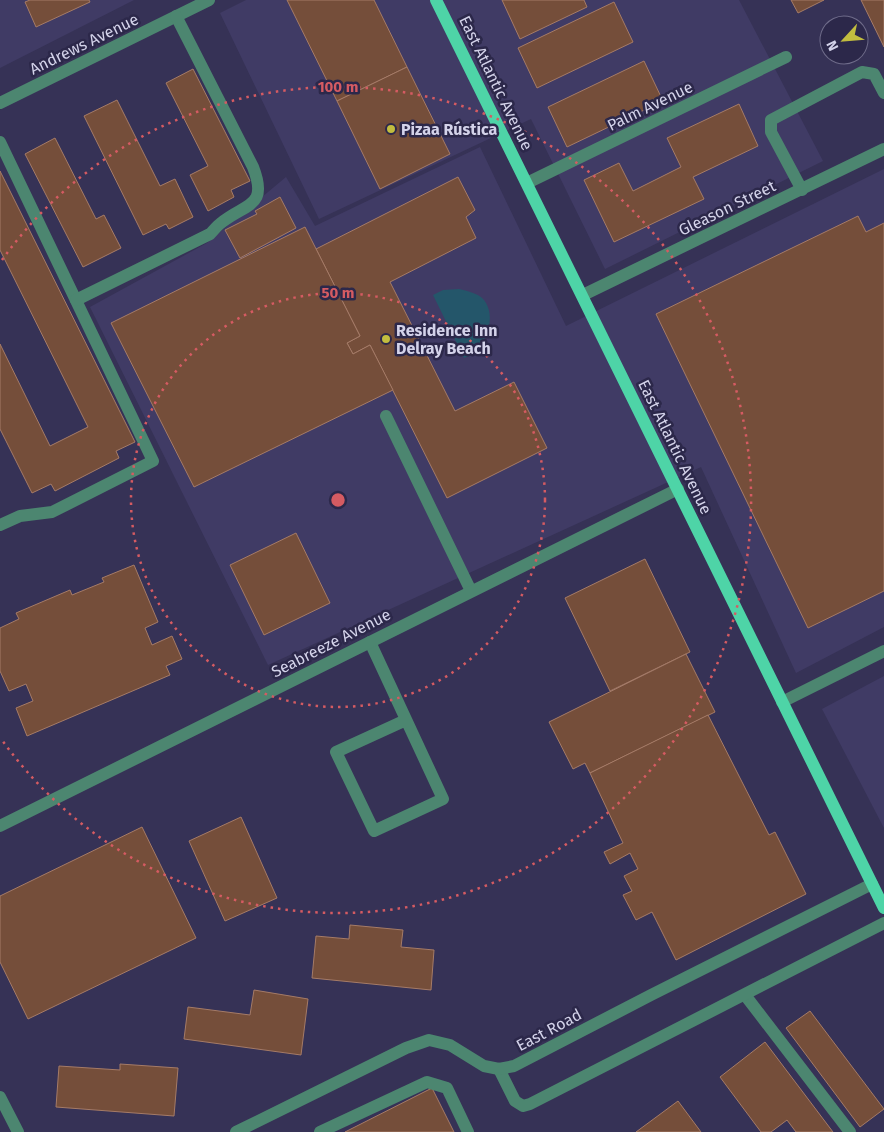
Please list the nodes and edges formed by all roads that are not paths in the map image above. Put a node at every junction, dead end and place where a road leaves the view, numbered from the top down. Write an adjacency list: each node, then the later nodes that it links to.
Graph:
1 (209, 0): 3 (street, Andrews Avenue)
2 (436, 0): 9 (main road, East Atlantic Avenue)
3 (176, 16): 6 (street, Andrews Avenue); 12 (street)
4 (786, 57): 9 (street, Palm Avenue)
5 (884, 92): 10 (street)
6 (0, 103)
7 (0, 142): 12 (street)
8 (884, 149): 10 (street, Gleason Street)
9 (527, 183): 11 (main road, East Atlantic Avenue)
10 (802, 190): 11 (street, Gleason Street)
11 (583, 295): 14 (main road, East Atlantic Avenue)
12 (76, 300): 15 (street)
13 (386, 416): 16 (street)
14 (678, 489): 16 (street, Seabreeze Avenue); 19 (main road, East Atlantic Avenue)
15 (0, 525)
16 (471, 591): 17 (street, Seabreeze Avenue)
17 (370, 642): 20 (street); 21 (street, Seabreeze Avenue)
18 (884, 651): 19 (street)
19 (782, 702): 22 (main road, East Atlantic Avenue)
20 (406, 720): 20 (street)
21 (0, 826)
22 (872, 884): 23 (main road, East Atlantic Avenue); 26 (street, East Road)
23 (884, 908)
24 (884, 923): 25 (street)
25 (745, 995): 26 (street); 32 (street)
26 (498, 1069): 29 (street)
27 (0, 1096): 28 (street)
28 (18, 1132)
29 (236, 1132)
30 (320, 1132): 31 (street)
31 (468, 1132)
32 (850, 1132)

